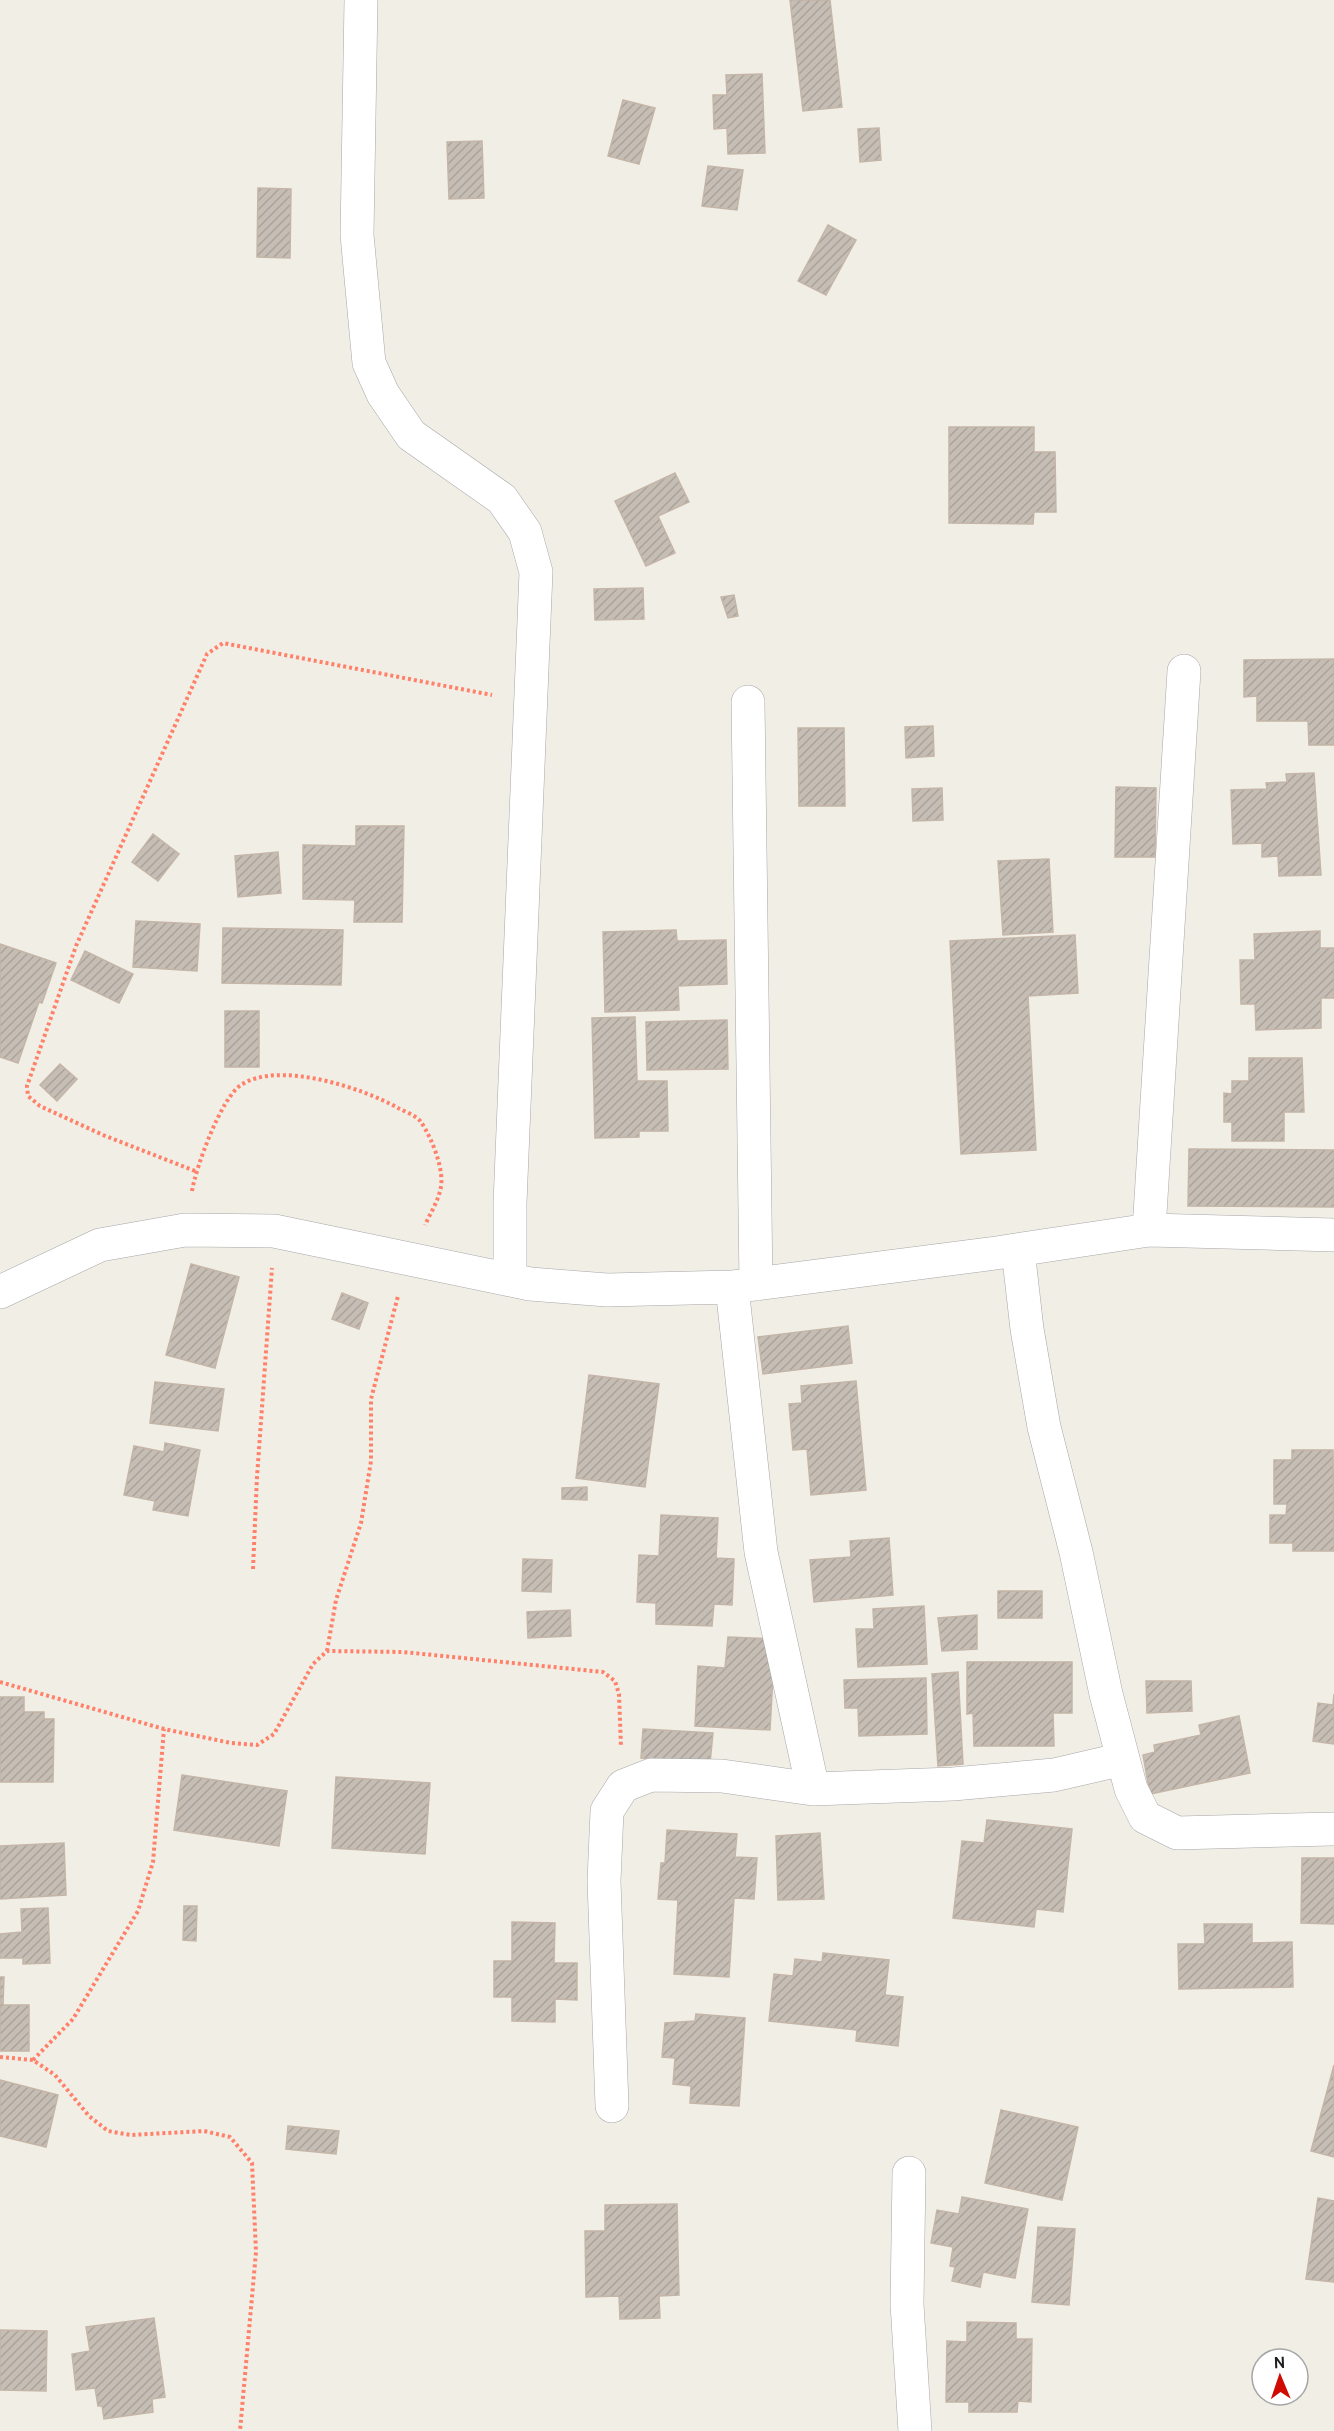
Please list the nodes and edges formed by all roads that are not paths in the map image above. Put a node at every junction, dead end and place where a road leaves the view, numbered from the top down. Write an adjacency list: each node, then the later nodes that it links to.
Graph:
1 (361, 0): 7 (street)
2 (1184, 671): 4 (street)
3 (748, 702): 8 (street)
4 (1149, 1230): 5 (street); 6 (street)
5 (1334, 1236)
6 (1018, 1250): 8 (street); 10 (street)
7 (510, 1281): 8 (street); 9 (street)
8 (744, 1286): 11 (street)
9 (0, 1292)
10 (1123, 1759): 11 (street); 12 (street)
11 (813, 1789): 13 (street)
12 (1332, 1829)
13 (612, 2106)
14 (909, 2173): 15 (street)
15 (915, 2431)

